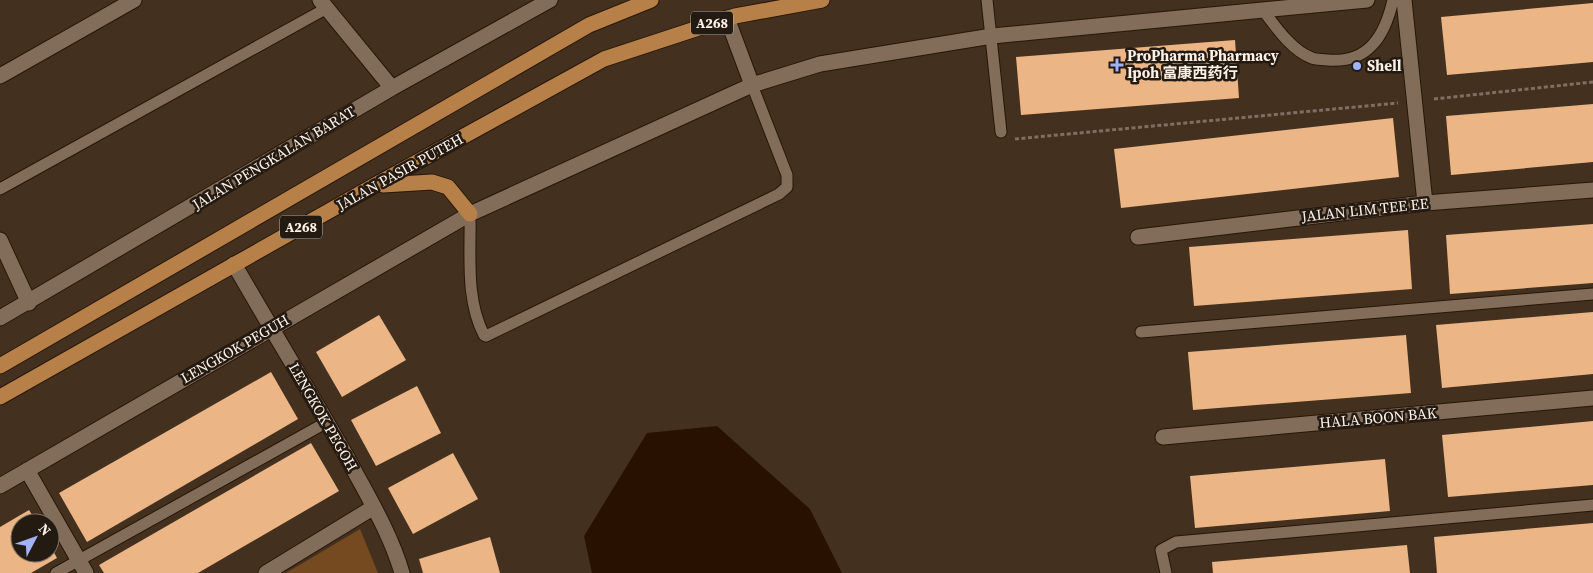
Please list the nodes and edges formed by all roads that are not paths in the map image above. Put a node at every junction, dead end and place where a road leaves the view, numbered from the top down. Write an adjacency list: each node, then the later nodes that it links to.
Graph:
1 (134, 0): 14 (street)
2 (550, 0): 16 (street, JALAN PENGKALAN BARAT)
3 (651, 0): 31 (main road, A268)
4 (767, 0): 12 (main road)
5 (822, 0): 12 (main road, JALAN PASIR PUTEH / A268)
6 (987, 0): 13 (lane)
7 (1367, 0): 11 (street, LENGKOK PEGUH)
8 (1394, 0): 11 (lane)
9 (1404, 0): 21 (street)
10 (323, 4): 16 (street); 19 (lane)
11 (1263, 10): 13 (street, LENGKOK PEGUH)
12 (731, 17): 15 (street); 18 (main road, JALAN PASIR PUTEH / A268)
13 (992, 36): 15 (street, LENGKOK PEGUH); 17 (lane)
14 (0, 76)
15 (752, 84): 22 (street, LENGKOK PEGUH); 22 (lane)
16 (392, 88): 27 (street, JALAN PENGKALAN BARAT)
17 (1001, 132)
18 (375, 185): 22 (main road); 25 (main road, JALAN PASIR PUTEH / A268)
19 (0, 188)
20 (1593, 190): 21 (street, JALAN LIM TEE EE)
21 (1425, 203): 23 (street, JALAN LIM TEE EE)
22 (470, 214): 29 (street, LENGKOK PEGUH)
23 (1138, 236)
24 (0, 240): 27 (street)
25 (234, 264): 29 (street, LENGKOK PEGOH); 32 (main road, JALAN PASIR PUTEH / A268)
26 (1593, 294): 30 (lane)
27 (29, 303): 28 (street, JALAN PENGKALAN BARAT)
28 (0, 318)
29 (270, 328): 34 (street, LENGKOK PEGOH); 36 (street, LENGKOK PEGUH)
30 (1141, 332)
31 (0, 366)
32 (0, 397)
33 (1593, 398): 35 (street, HALA BOON BAK)
34 (327, 422): 39 (street, LENGKOK PEGOH); 40 (lane)
35 (1163, 437)
36 (27, 470): 37 (street, LENGKOK PEGUH); 40 (street)
37 (0, 486)
38 (1593, 505): 44 (lane)
39 (374, 507): 42 (street); 43 (street, LENGKOK PEGOH)
40 (82, 567): 41 (lane)
41 (56, 573)
42 (266, 573)
43 (402, 573)
44 (1166, 573)

